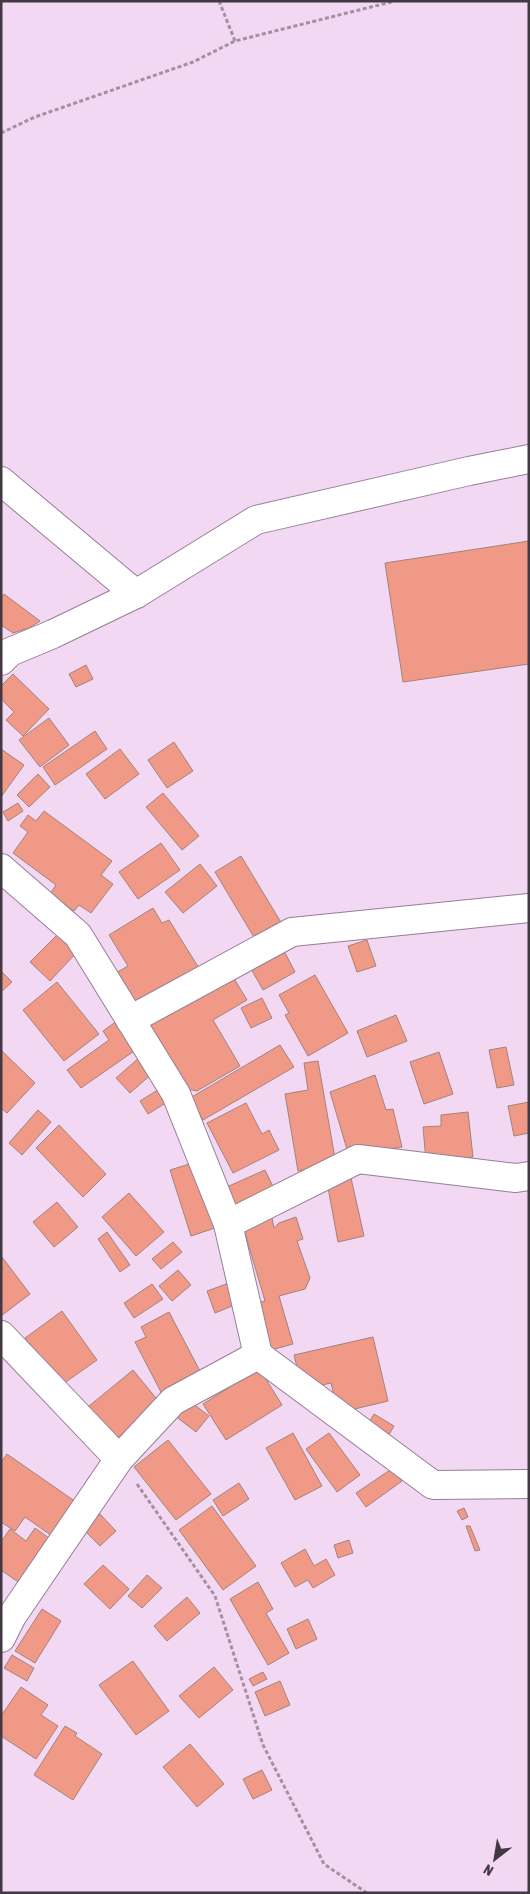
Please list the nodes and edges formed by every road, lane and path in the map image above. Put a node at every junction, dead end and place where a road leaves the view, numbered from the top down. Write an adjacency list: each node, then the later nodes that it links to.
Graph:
1 (219, 1): 3 (path)
2 (395, 1): 3 (path)
3 (236, 42): 4 (path)
4 (1, 133)
5 (529, 459): 7 (street)
6 (1, 481): 7 (street)
7 (136, 594): 8 (street)
8 (1, 661)
9 (1, 868): 11 (street)
10 (529, 908): 11 (street)
11 (130, 1020): 13 (street)
12 (529, 1176): 13 (street)
13 (228, 1224): 15 (street)
14 (1, 1335): 16 (street)
15 (258, 1354): 16 (street); 17 (street)
16 (119, 1459): 18 (street); 19 (path)
17 (529, 1484)
18 (1, 1638)
19 (367, 1893)

